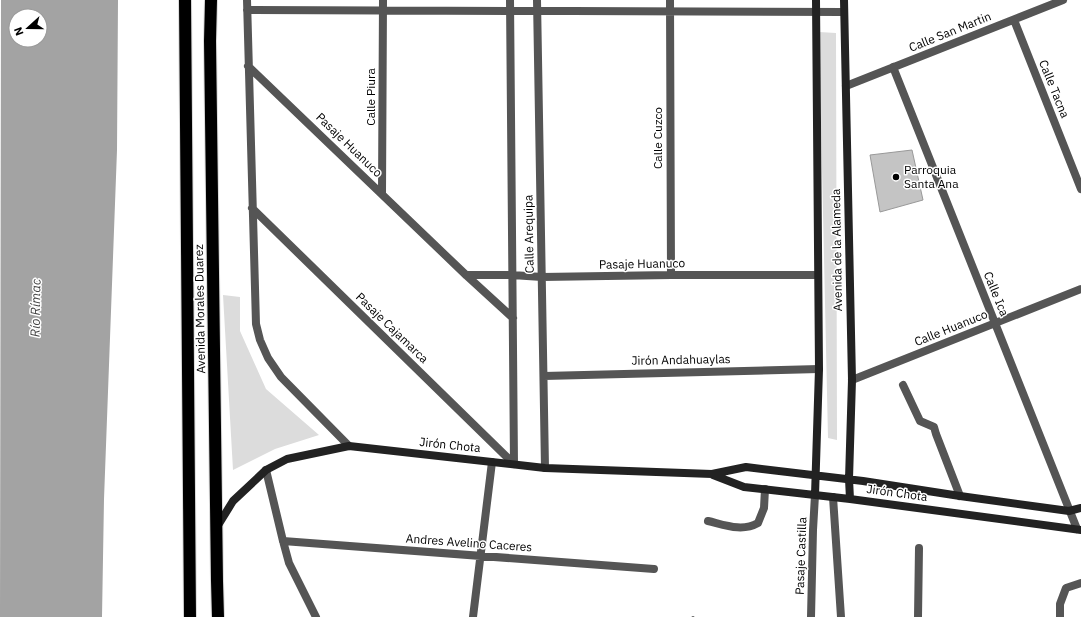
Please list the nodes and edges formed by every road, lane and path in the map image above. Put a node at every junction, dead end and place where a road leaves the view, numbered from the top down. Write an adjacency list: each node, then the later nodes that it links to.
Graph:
1 (185, 0): 60 (highway, Avenida Morales Duarez)
2 (211, 0): 53 (highway, Avenida Morales Duarez)
3 (247, 0): 11 (street)
4 (383, 0): 12 (street, Calle Piura)
5 (510, 0): 13 (street, Calle Arequipa)
6 (538, 0): 14 (street, Calle Arequipa)
7 (670, 0): 15 (street, Calle Cuzco)
8 (816, 0): 16 (street, Avenida de la Alameda)
9 (844, 0): 17 (street, Avenida de la Alameda)
10 (1063, 0): 18 (street, Calle San Martin)
11 (247, 10): 12 (street); 19 (street)
12 (383, 11): 13 (street); 23 (street, Calle Piura)
13 (511, 11): 14 (street); 26 (street, Calle Arequipa)
14 (538, 11): 15 (street); 29 (street, Calle Arequipa)
15 (670, 11): 16 (street); 27 (street, Calle Cuzco)
16 (816, 12): 17 (street); 28 (street, Avenida de la Alameda)
17 (844, 12): 21 (street, Avenida de la Alameda)
18 (1014, 20): 20 (street, Calle San Martin); 22 (street, Calle Tacna)
19 (248, 66): 23 (street, Pasaje Huanuco); 24 (street)
20 (893, 67): 21 (street, Calle San Martin); 32 (street, Calle Ica)
21 (846, 86): 35 (street, Avenida de la Alameda)
22 (1081, 189)
23 (382, 194): 25 (street, Pasaje Huanuco)
24 (252, 208): 37 (street); 39 (street, Pasaje Cajamarca)
25 (466, 275): 26 (street, Pasaje Huanuco); 31 (street, Pasaje Huanuco)
26 (512, 275): 29 (street, Pasaje Huanuco); 31 (street, Calle Arequipa)
27 (671, 275): 28 (street, Pasaje Huanuco); 29 (street, Pasaje Huanuco)
28 (818, 275): 33 (street, Avenida de la Alameda)
29 (542, 277): 34 (street, Calle Arequipa)
30 (1081, 289): 32 (street, Calle Huanuco)
31 (513, 318): 39 (street, Calle Arequipa)
32 (995, 323): 35 (street, Calle Huanuco); 51 (street, Calle Ica)
33 (818, 368): 34 (street, Jirón Andahuaylas); 43 (street, Avenida de la Alameda)
34 (544, 376): 40 (street, Calle Arequipa)
35 (852, 380): 44 (street, Avenida de la Alameda)
36 (903, 385): 47 (street)
37 (349, 446): 38 (street, Jirón Chota); 41 (street, Jirón Chota)
38 (492, 462): 39 (street, Jirón Chota); 57 (street)
39 (514, 464): 40 (street, Jirón Chota)
40 (545, 468): 42 (street, Jirón Chota)
41 (266, 470): 53 (street, Jirón Chota); 55 (street)
42 (712, 474): 43 (street, Jirón Chota); 45 (street, Jirón Chota)
43 (816, 475): 44 (street, Jirón Chota); 46 (street, Avenida de la Alameda)
44 (849, 479): 47 (street, Jirón Chota); 49 (street, Avenida de la Alameda)
45 (765, 489): 46 (street, Jirón Chota); 52 (street)
46 (815, 495): 48 (street, Jirón Chota); 64 (street, Pasaje Castilla)
47 (960, 496): 51 (street, Jirón Chota)
48 (833, 497): 49 (street, Jirón Chota); 65 (street)
49 (850, 499): 54 (street, Jirón Chota)
50 (1081, 507): 51 (street, Jirón Chota)
51 (1070, 511): 54 (street, Calle Ica)
52 (708, 521)
53 (216, 528): 61 (highway, Avenida Morales Duarez)
54 (1079, 530)
55 (283, 541): 57 (street, Andres Avelino Caceres); 62 (street)
56 (919, 548): 66 (street)
57 (480, 556): 58 (street, Andres Avelino Caceres); 63 (street)
58 (654, 569)
59 (1081, 583): 67 (street)
60 (190, 617)
61 (218, 617)
62 (316, 617)
63 (472, 617)
64 (811, 617)
65 (841, 617)
66 (918, 617)
67 (1060, 617)

